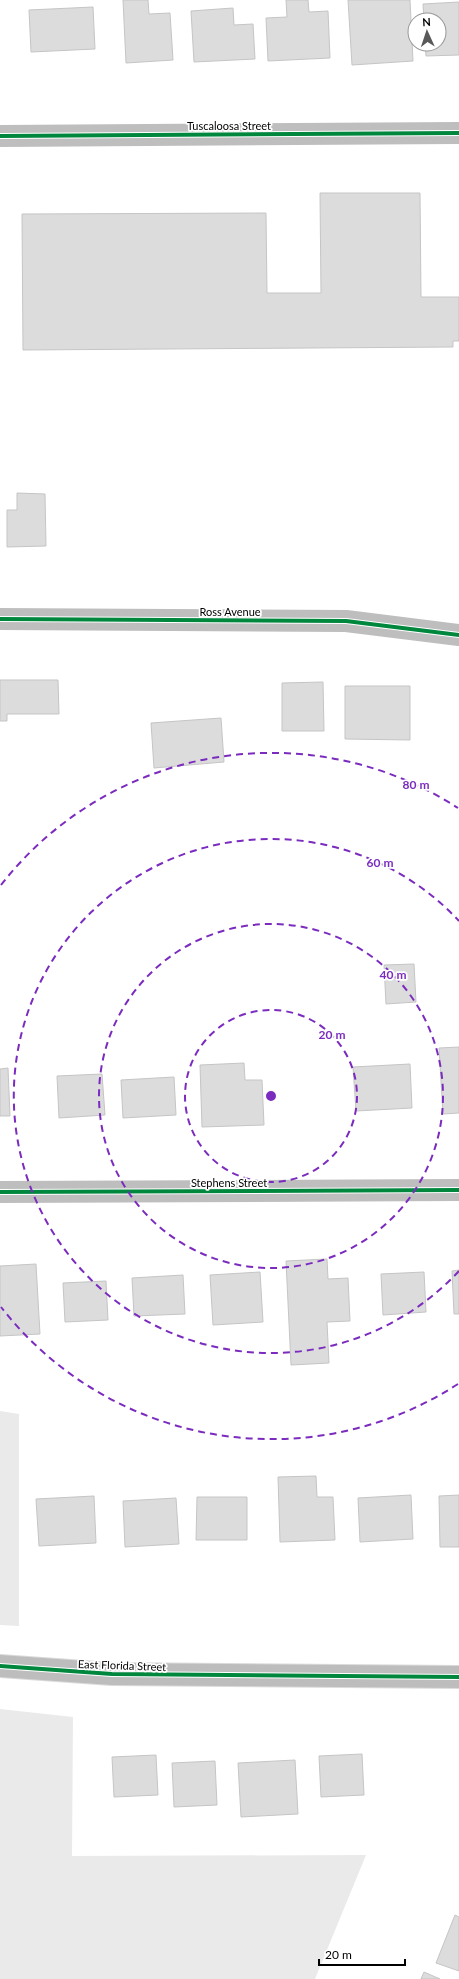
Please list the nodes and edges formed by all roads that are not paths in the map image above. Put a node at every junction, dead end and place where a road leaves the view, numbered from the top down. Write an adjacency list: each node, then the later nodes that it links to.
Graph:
1 (459, 133): 2 (street, Tuscaloosa Street)
2 (0, 136)
3 (0, 619): 4 (street, Ross Avenue)
4 (459, 635)
5 (459, 1190): 6 (street, Stephens Street)
6 (0, 1192)
7 (0, 1666): 8 (main road, East Florida Street)
8 (459, 1677)

